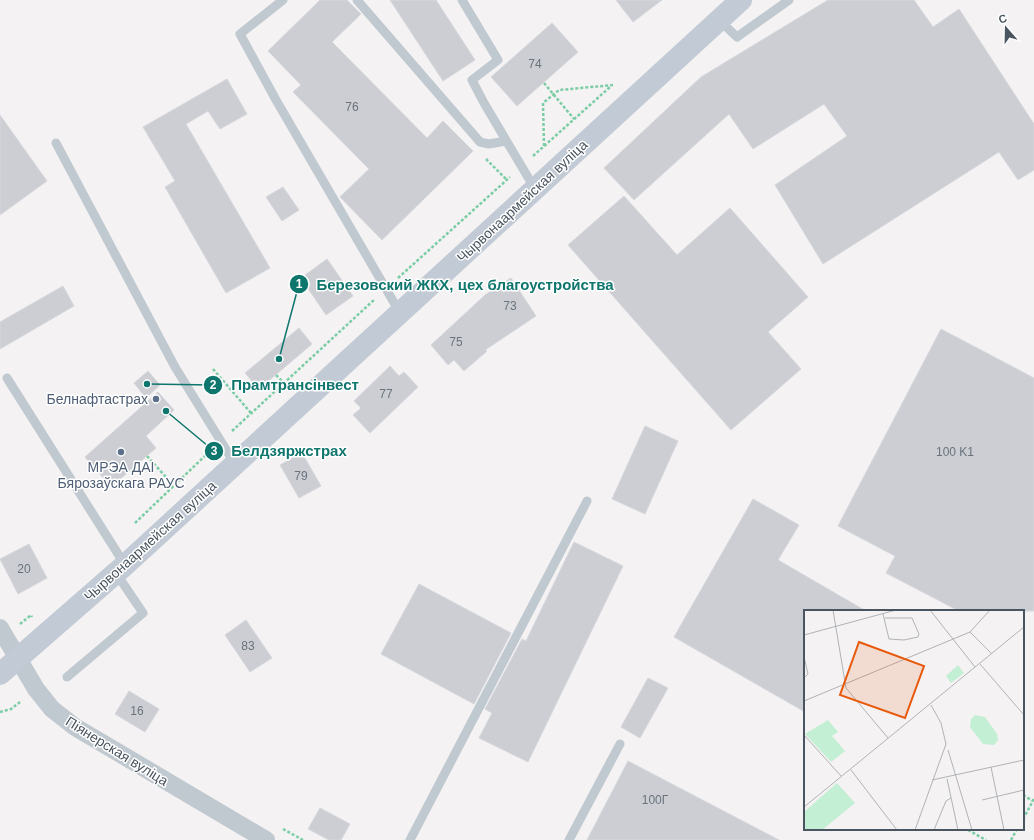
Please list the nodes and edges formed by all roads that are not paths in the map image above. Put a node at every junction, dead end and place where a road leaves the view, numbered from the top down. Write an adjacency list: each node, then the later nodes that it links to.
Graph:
1 (283, 0): 10 (lane)
2 (356, 0): 7 (lane)
3 (462, 0): 7 (lane)
4 (741, 0): 6 (main road, Чырвонаармейская вуліца)
5 (789, 0): 6 (lane)
6 (719, 20): 9 (main road, Чырвонаармейская вуліца)
7 (506, 141): 9 (lane)
8 (56, 143): 12 (lane)
9 (535, 189): 10 (main road, Чырвонаармейская вуліца)
10 (400, 313): 12 (main road, Чырвонаармейская вуліца)
11 (7, 378): 14 (lane)
12 (235, 464): 14 (main road, Чырвонаармейская вуліца)
13 (587, 501): 21 (lane)
14 (120, 569): 16 (main road, Чырвонаармейская вуліца); 18 (lane)
15 (0, 628): 16 (street, Піянерская вуліца)
16 (18, 659): 17 (main road, Чырвонаармейская вуліца); 20 (street, Піянерская вуліца)
17 (0, 674)
18 (67, 676)
19 (620, 744): 22 (lane)
20 (266, 840)
21 (410, 840)
22 (569, 840)

